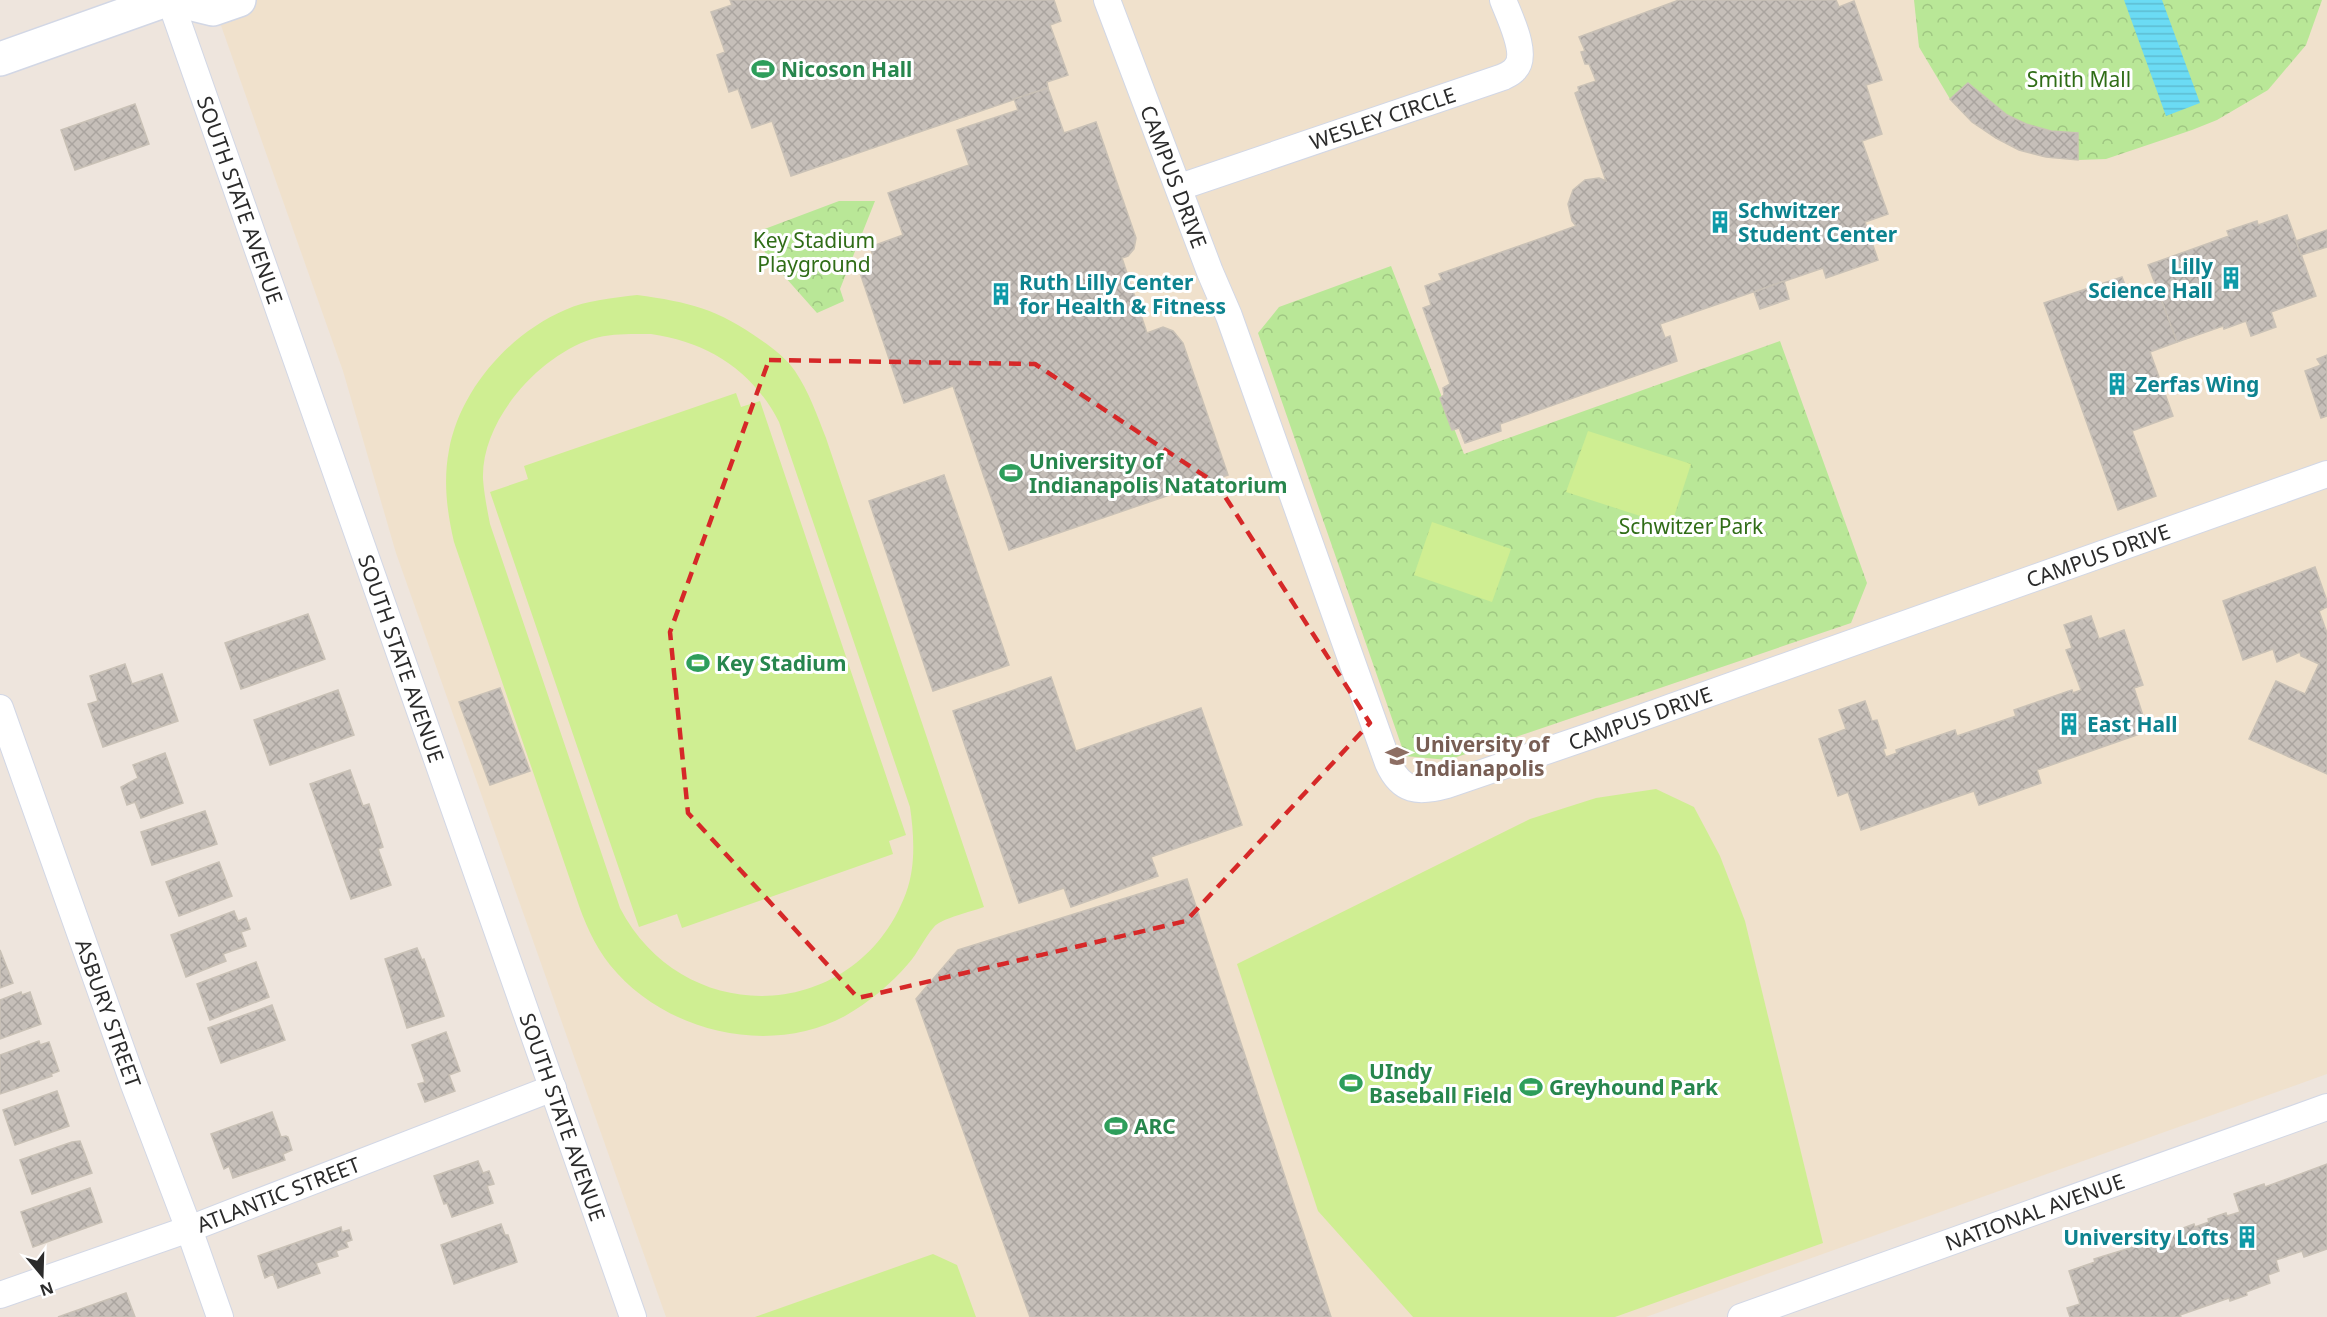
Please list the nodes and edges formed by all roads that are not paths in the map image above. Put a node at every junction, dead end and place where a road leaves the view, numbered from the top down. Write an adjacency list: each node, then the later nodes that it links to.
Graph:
1 (166, 0): 7 (main road)
2 (170, 0): 11 (street, SOUTH STATE AVENUE)
3 (176, 0): 4 (main road)
4 (239, 0)
5 (1107, 0): 8 (street, CAMPUS DRIVE)
6 (1503, 0): 8 (street, WESLEY CIRCLE)
7 (0, 59)
8 (1180, 187): 9 (street, CAMPUS DRIVE)
9 (2327, 474)
10 (0, 708): 13 (street, ASBURY STREET)
11 (553, 1088): 13 (street, ATLANTIC STREET); 16 (street, SOUTH STATE AVENUE)
12 (2327, 1107): 17 (street, NATIONAL AVENUE)
13 (189, 1229): 14 (street, ATLANTIC STREET); 15 (street, ASBURY STREET)
14 (0, 1296)
15 (220, 1317)
16 (633, 1317)
17 (1741, 1317)

